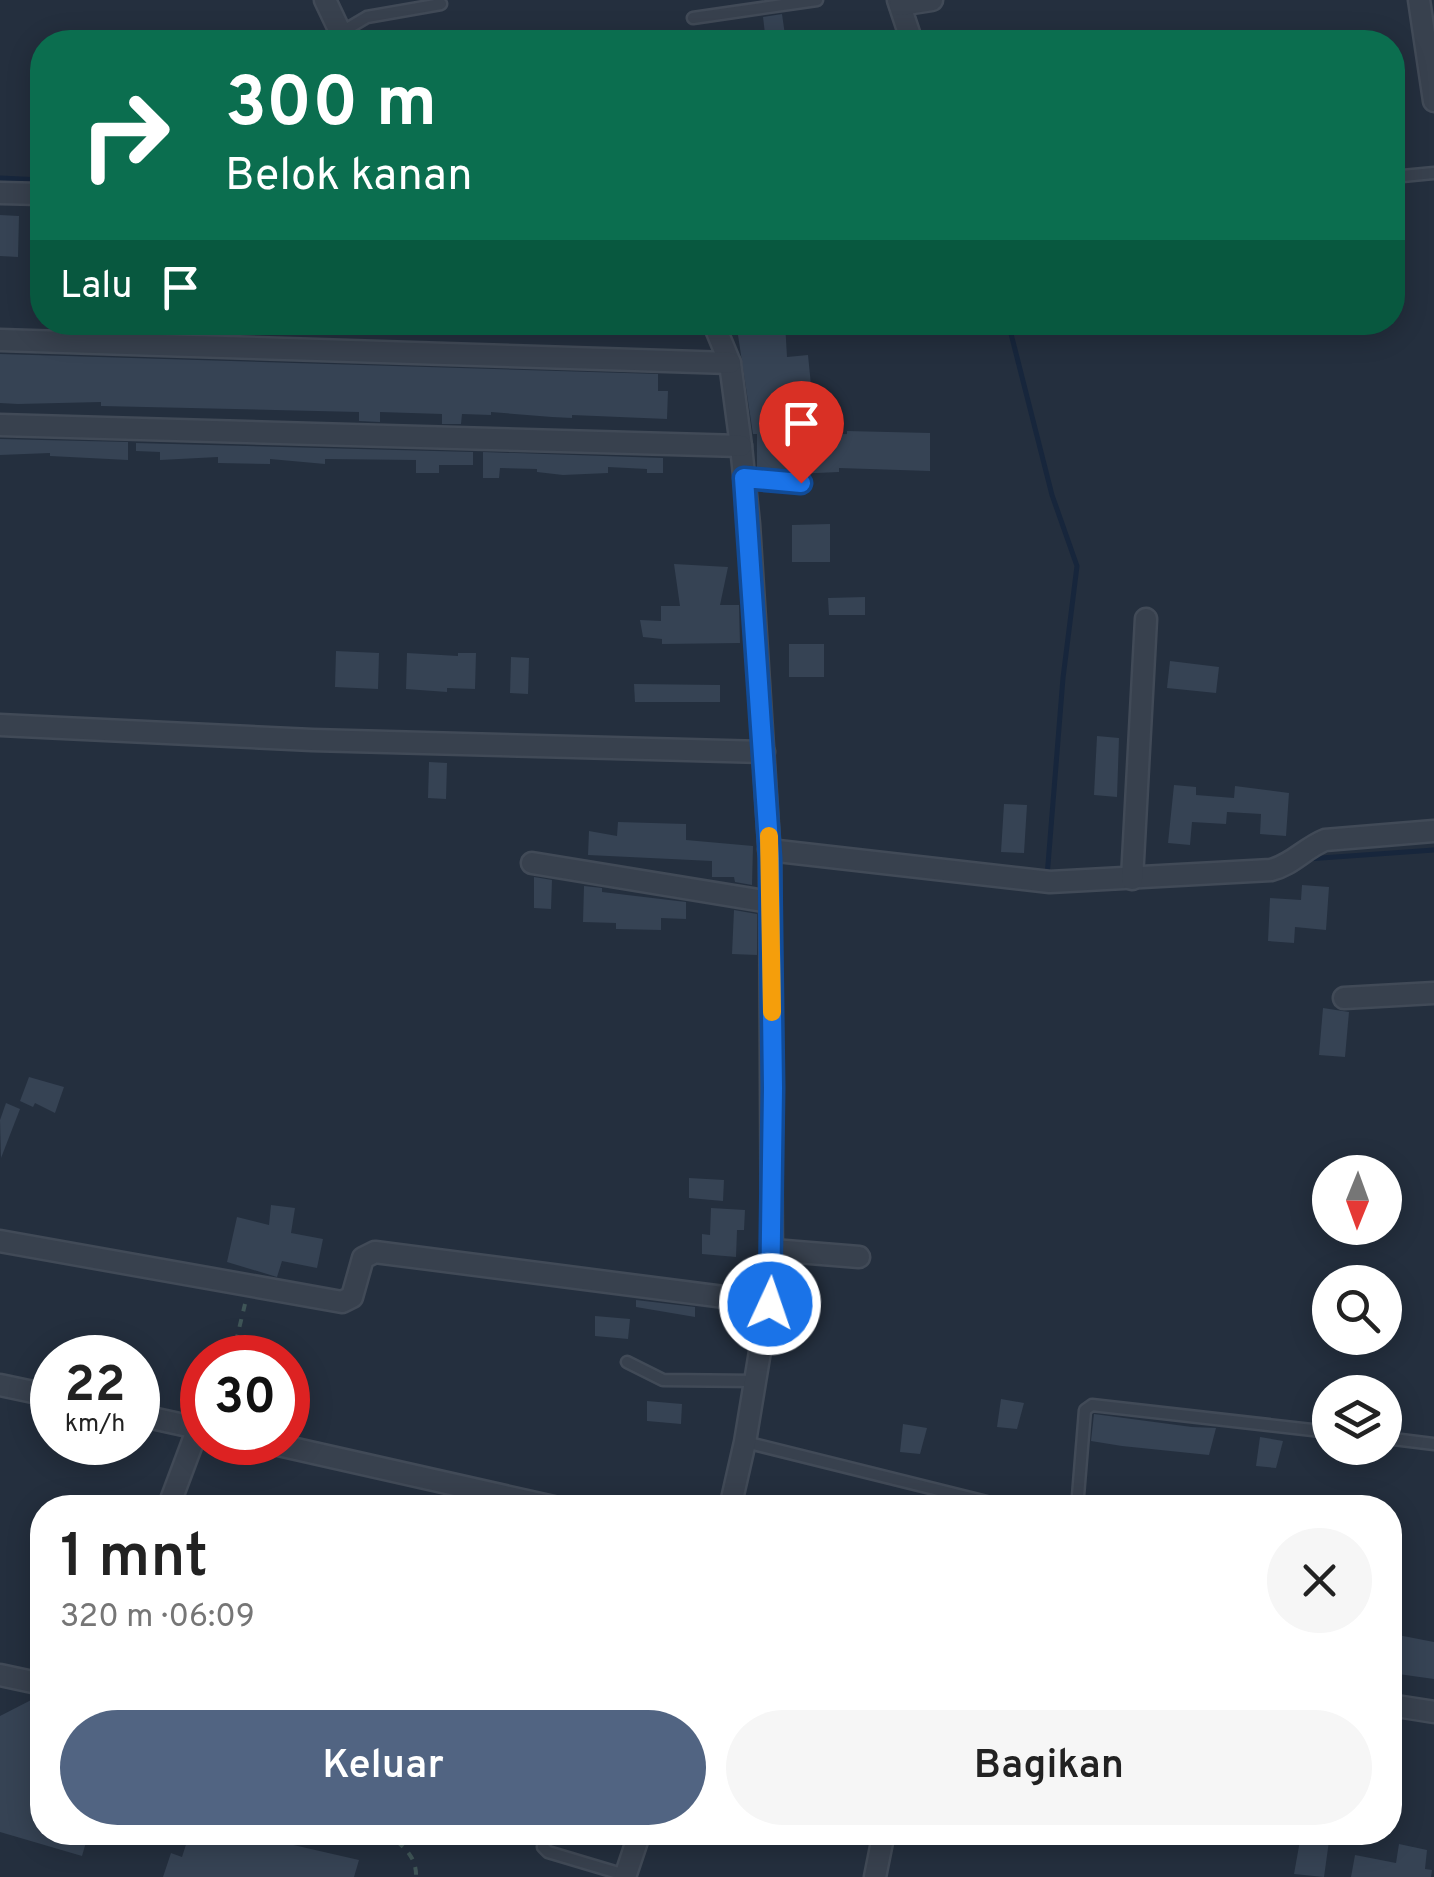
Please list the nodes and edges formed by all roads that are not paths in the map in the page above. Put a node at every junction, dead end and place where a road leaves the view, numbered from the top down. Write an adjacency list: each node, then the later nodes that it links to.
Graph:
1 (326, 0): 8 (street)
2 (817, 0): 7 (lane)
3 (932, 0): 5 (street)
4 (1419, 0): 11 (street)
5 (899, 2): 10 (street)
6 (441, 4): 9 (lane)
7 (693, 18)
8 (339, 30)
9 (352, 30)
10 (908, 30)
11 (1434, 100)
12 (1434, 172): 13 (lane)
13 (1405, 175)
14 (0, 193): 15 (street)
15 (30, 194)
16 (718, 335): 18 (street)
17 (0, 340): 18 (street)
18 (730, 363): 20 (street)
19 (0, 425): 20 (street)
20 (740, 446): 21 (street)
21 (744, 478): 22 (lane); 25 (street)
22 (801, 483)
23 (1146, 619): 29 (street)
24 (0, 725): 25 (street)
25 (764, 752): 27 (street)
26 (1434, 831): 29 (street)
27 (770, 850): 29 (street); 30 (street)
28 (532, 863): 30 (street)
29 (1132, 879)
30 (770, 902): 34 (street)
31 (1434, 992): 32 (street)
32 (1344, 998)
33 (0, 1241): 36 (street)
34 (772, 1250): 35 (street); 36 (street)
35 (860, 1257)
36 (770, 1304): 38 (street)
37 (628, 1362): 38 (lane)
38 (756, 1381): 43 (street)
39 (0, 1385): 40 (street)
40 (30, 1391)
41 (1312, 1430): 51 (lane)
42 (1402, 1440): 44 (lane)
43 (746, 1442): 49 (street); 50 (lane)
44 (1434, 1444)
45 (310, 1452): 48 (street)
46 (185, 1465): 47 (street)
47 (173, 1495)
48 (500, 1495)
49 (733, 1495)
50 (959, 1495)
51 (1078, 1495)
52 (0, 1675): 53 (street)
53 (30, 1681)
54 (1402, 1707): 55 (street)
55 (1434, 1712)
56 (544, 1845): 59 (lane)
57 (636, 1845): 59 (street)
58 (881, 1845): 60 (street)
59 (625, 1876)
60 (875, 1877)

